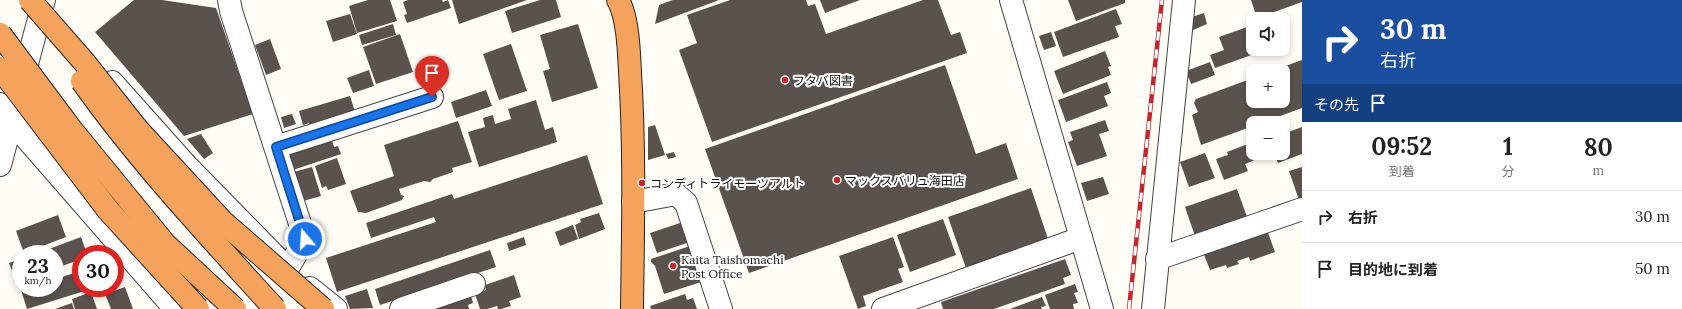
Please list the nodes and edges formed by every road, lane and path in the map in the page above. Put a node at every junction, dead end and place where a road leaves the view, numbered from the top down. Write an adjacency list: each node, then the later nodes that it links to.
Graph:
1 (230, 0): 10 (street)
2 (1011, 0): 14 (street)
3 (1184, 0): 15 (street)
4 (35, 1): 9 (street); 16 (street); 21 (highway, bridge); 22 (highway, bridge)
5 (622, 1): 12 (highway)
6 (0, 34): 20 (highway, bridge)
7 (0, 68): 19 (highway, bridge)
8 (432, 97): 10 (street)
9 (6, 113): 11 (street); 18 (street)
10 (276, 147): 16 (street)
11 (0, 165)
12 (633, 202): 25 (highway); 26 (street)
13 (1302, 209): 15 (street)
14 (1082, 238): 27 (street); 28 (street)
15 (1157, 259): 29 (street)
16 (288, 268): 23 (street)
17 (474, 284): 24 (street)
18 (175, 309)
19 (198, 309)
20 (234, 309)
21 (275, 309)
22 (323, 309)
23 (336, 309)
24 (401, 309)
25 (632, 309)
26 (720, 309)
27 (883, 309)
28 (1102, 309)
29 (1153, 309)

